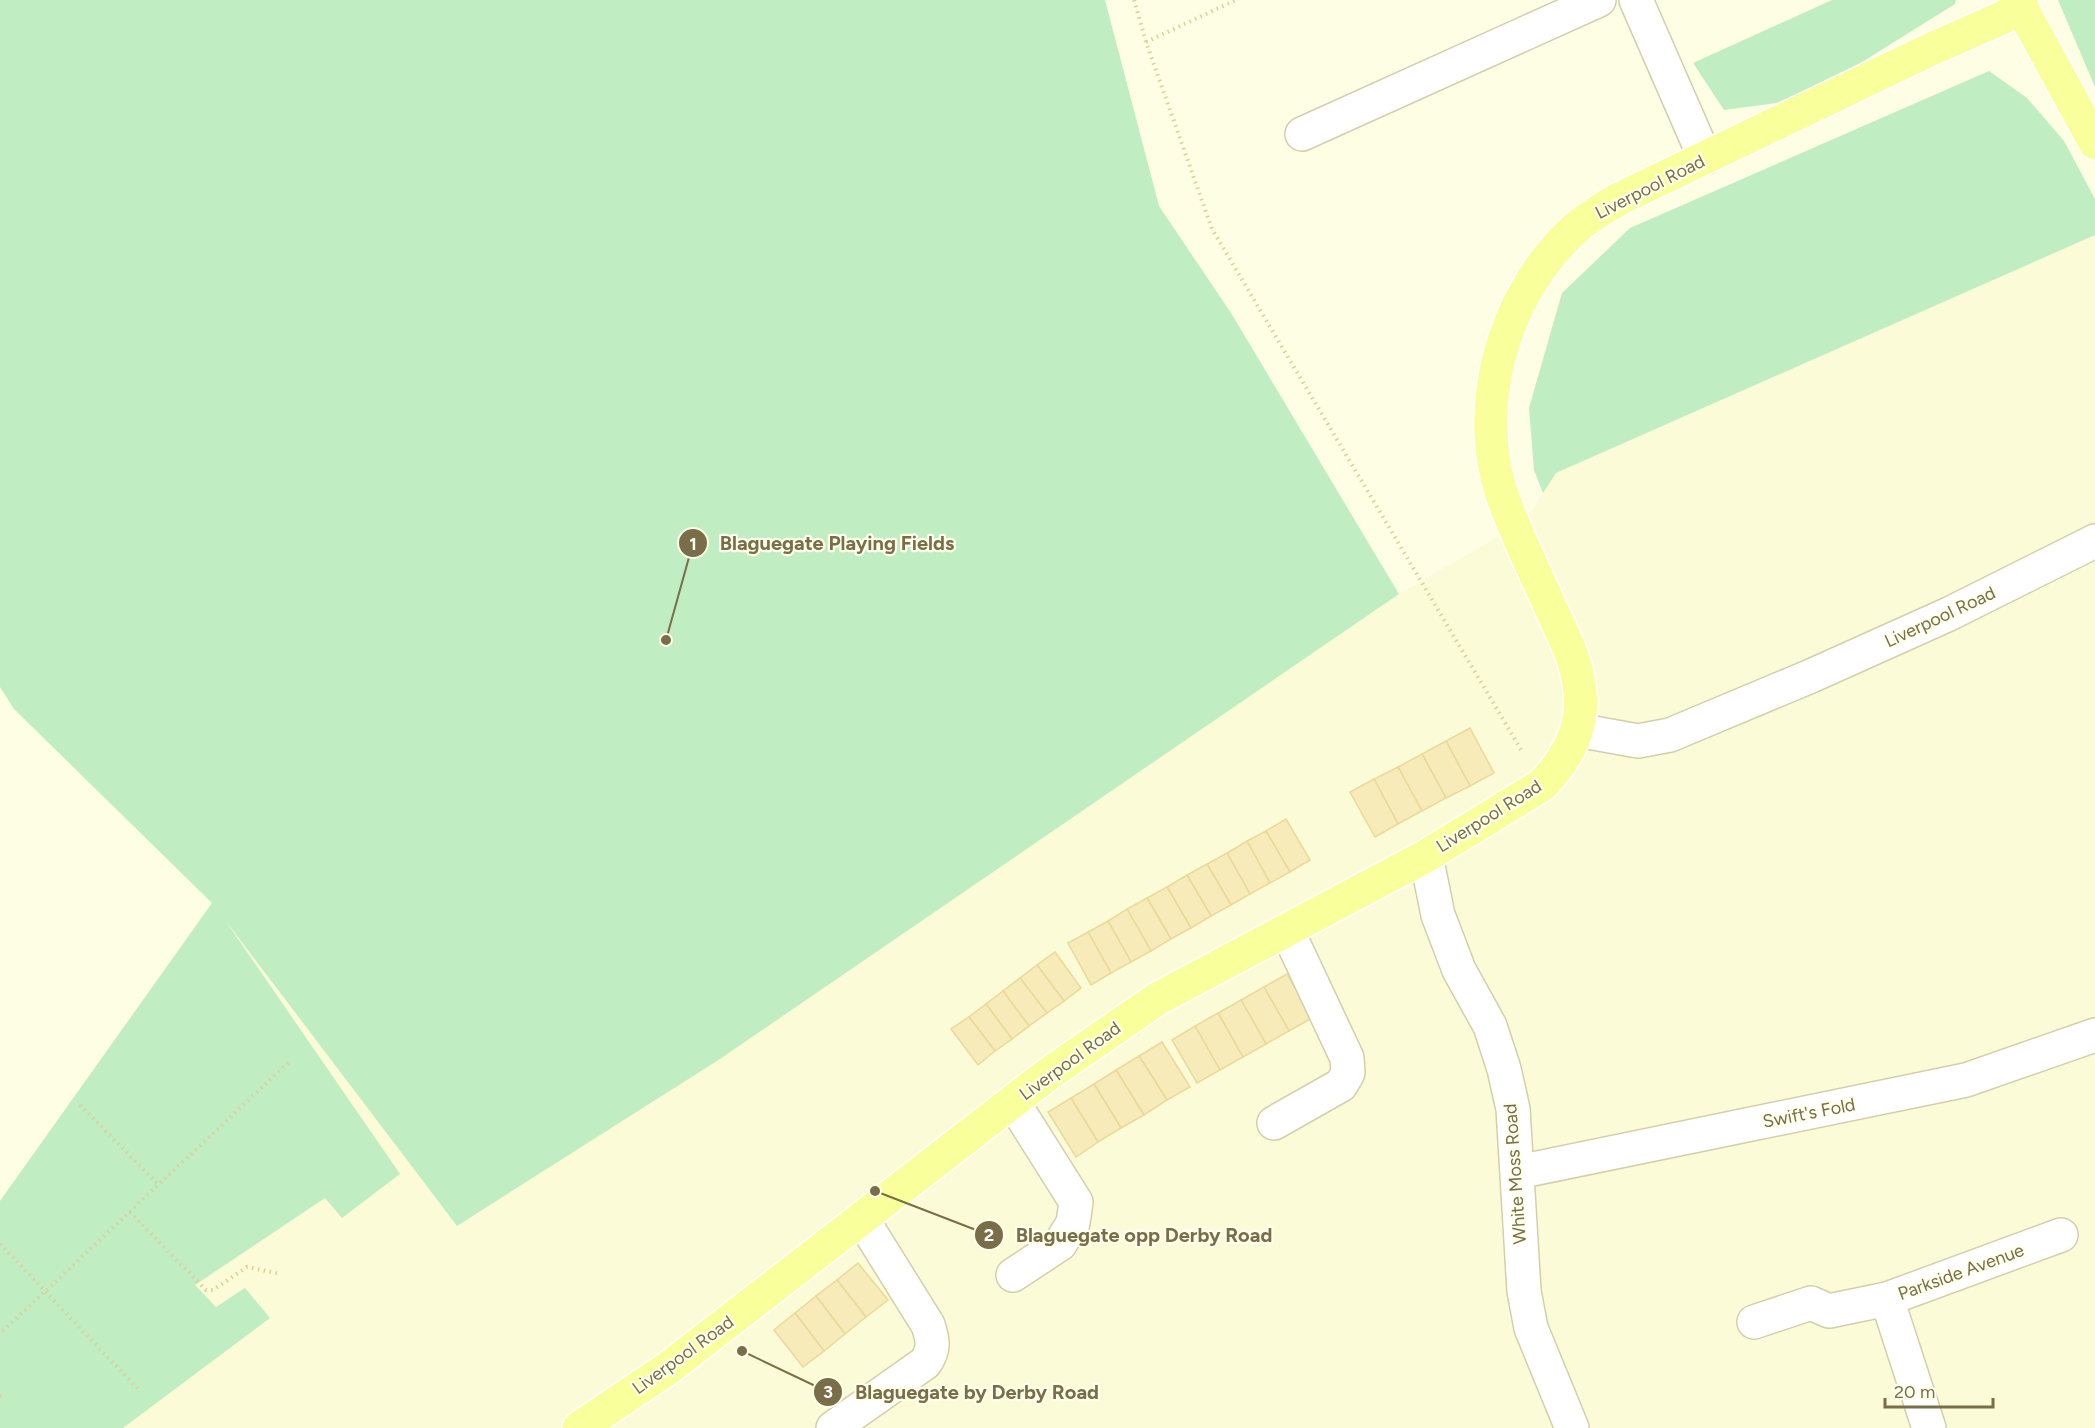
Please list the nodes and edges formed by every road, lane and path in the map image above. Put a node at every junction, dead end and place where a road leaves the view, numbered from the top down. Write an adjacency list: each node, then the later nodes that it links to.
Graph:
1 (1134, 0): 6 (path)
2 (1236, 0): 6 (path)
3 (1599, 0): 7 (street)
4 (1636, 0): 9 (street)
5 (2021, 4): 8 (main road); 9 (main road, Liverpool Road)
6 (1146, 42): 12 (path)
7 (1302, 134)
8 (2095, 143)
9 (1705, 158): 11 (main road, Liverpool Road)
10 (2095, 541): 11 (street, Liverpool Road)
11 (1577, 730): 12 (main road, Liverpool Road)
12 (1542, 785): 13 (main road, Liverpool Road)
13 (1426, 856): 14 (main road, Liverpool Road); 20 (street, White Moss Road)
14 (1287, 930): 17 (main road, Liverpool Road); 19 (street)
15 (2095, 1035): 20 (street, Swift's Fold)
16 (291, 1060): 21 (path)
17 (1013, 1102): 23 (main road, Liverpool Road); 27 (street)
18 (80, 1105): 21 (path)
19 (1274, 1123)
20 (1518, 1172): 35 (street, White Moss Road)
21 (159, 1185): 22 (path)
22 (130, 1212): 26 (path); 28 (path)
23 (862, 1219): 33 (main road, Liverpool Road); 34 (street)
24 (2061, 1235): 29 (street, Parkside Avenue)
25 (0, 1244): 28 (path)
26 (281, 1274)
27 (1012, 1275)
28 (46, 1291): 31 (path); 32 (path)
29 (1887, 1299): 30 (street); 36 (street, Parkside Avenue)
30 (1754, 1322)
31 (3, 1331)
32 (140, 1391)
33 (579, 1428)
34 (833, 1428)
35 (1572, 1428)
36 (1929, 1428)

